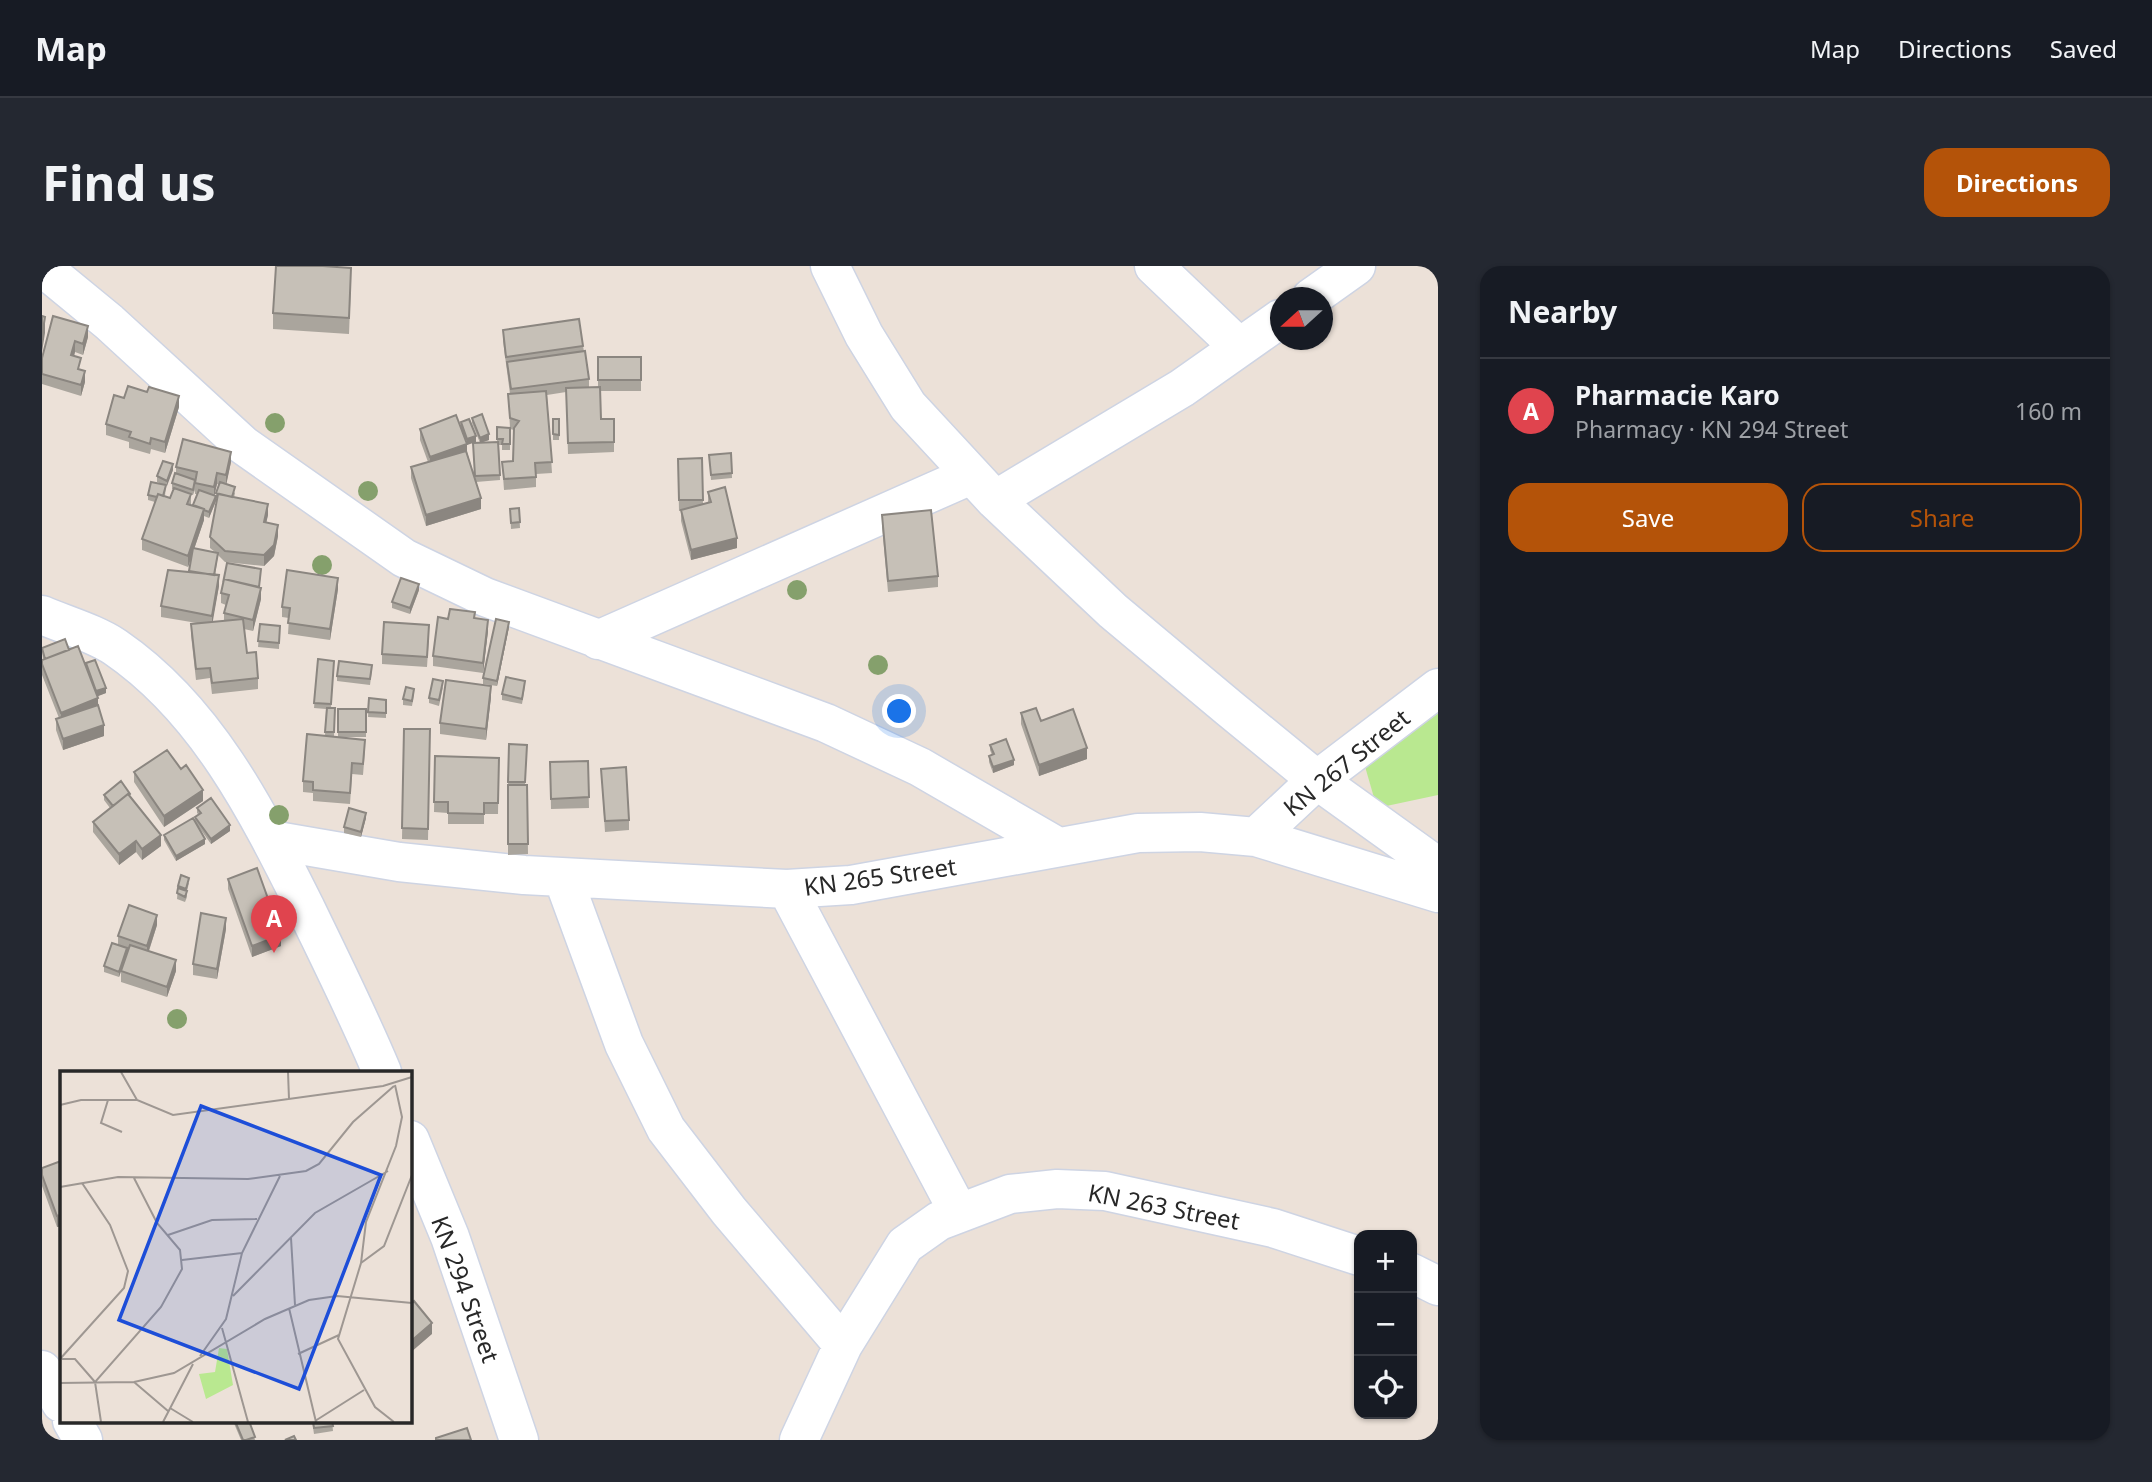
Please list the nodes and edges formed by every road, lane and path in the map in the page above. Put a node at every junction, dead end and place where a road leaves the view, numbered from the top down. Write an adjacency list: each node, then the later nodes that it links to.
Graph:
1 (830, 266): 8 (street)
2 (1154, 266): 7 (street)
3 (1356, 266): 5 (street)
4 (42, 267): 10 (street)
5 (1326, 287)
6 (1270, 326): 7 (street)
7 (1239, 347): 8 (street)
8 (983, 488): 10 (street); 12 (street)
9 (42, 615): 14 (street)
10 (598, 640): 15 (street)
11 (1438, 688): 12 (street, KN 267 Street)
12 (1317, 780): 13 (street, KN 267 Street); 16 (street)
13 (1256, 837): 15 (street, KN 265 Street); 19 (street, KN 265 Street)
14 (271, 840): 17 (street, KN 265 Street); 20 (street)
15 (1058, 847): 18 (street, KN 265 Street)
16 (1438, 867)
17 (564, 878): 18 (street, KN 265 Street); 26 (street)
18 (787, 889): 22 (street)
19 (1438, 893)
20 (381, 1071)
21 (411, 1142): 31 (street, KN 294 Street)
22 (959, 1213): 23 (street, KN 263 Street); 26 (street, KN 263 Street)
23 (1354, 1254)
24 (1417, 1276): 25 (street)
25 (1438, 1286)
26 (843, 1345): 32 (street, KN 263 Street)
27 (42, 1370): 28 (street)
28 (60, 1400)
29 (73, 1422): 30 (street)
30 (83, 1440)
31 (519, 1440)
32 (799, 1440)

